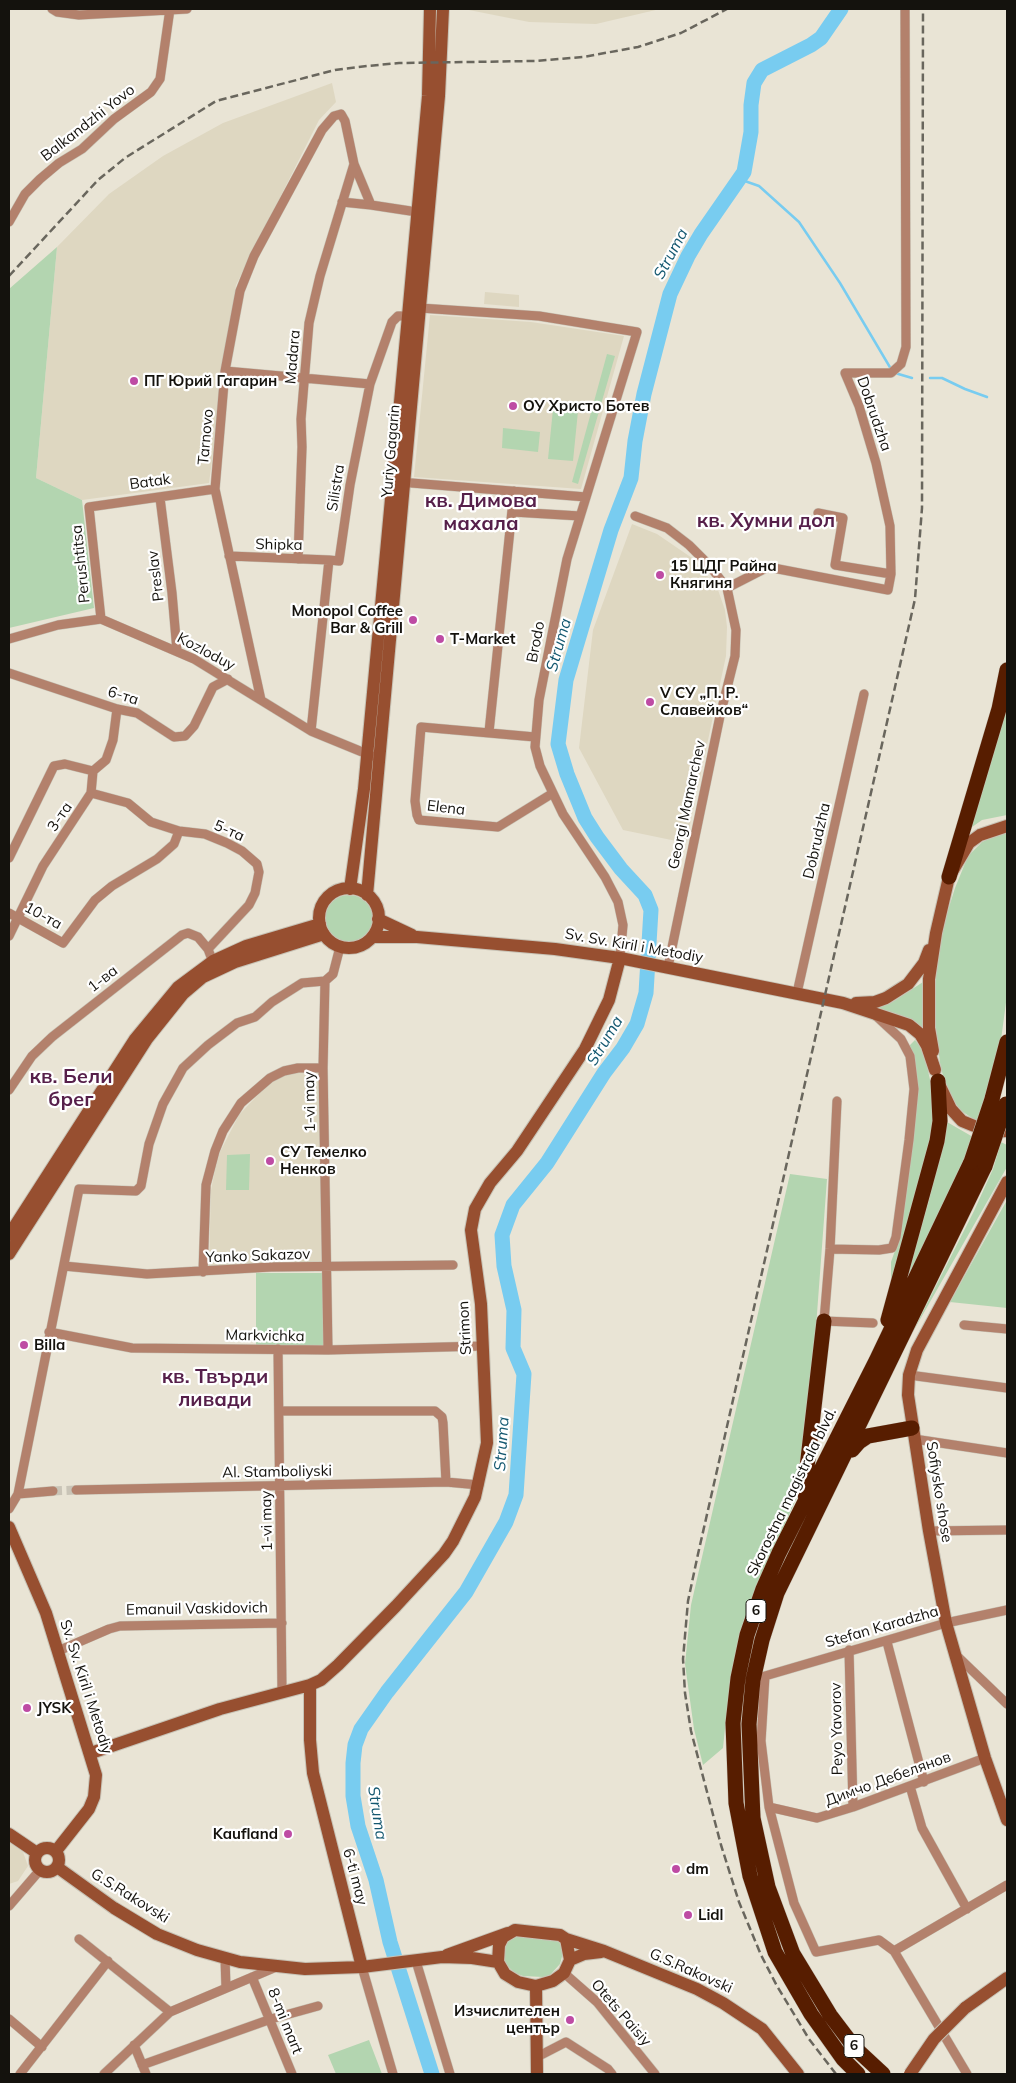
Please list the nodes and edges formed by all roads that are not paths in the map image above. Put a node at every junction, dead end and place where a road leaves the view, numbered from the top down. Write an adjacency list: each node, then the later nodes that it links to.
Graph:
1 (52, 9): 2 (street)
2 (170, 9): 3 (street); 11 (street, Balkandzhi Yovo)
3 (187, 9)
4 (430, 9): 10 (main road, Yuriy Gagarin)
5 (443, 9): 12 (main road, Yuriy Gagarin)
6 (905, 9): 30 (street, Dobrudzha)
7 (354, 164): 8 (street, Madara); 9 (street); 14 (street, Tarnovo)
8 (342, 202): 9 (street); 15 (street, Madara)
9 (372, 206): 10 (street)
10 (417, 212): 13 (main road, Yuriy Gagarin)
11 (9, 222)
12 (420, 308): 17 (main road, Yuriy Gagarin); 20 (street, Brodo)
13 (408, 316): 16 (street); 17 (main road, Yuriy Gagarin)
14 (225, 371): 15 (street); 18 (street, Tarnovo)
15 (306, 378): 16 (street); 28 (street, Madara)
16 (370, 384): 29 (street, Silistra)
17 (398, 482): 19 (street); 44 (main road, Yuriy Gagarin); 45 (main road, Yuriy Gagarin)
18 (215, 489): 21 (street, Batak); 27 (street, Tarnovo)
19 (514, 491): 20 (street); 23 (street)
20 (586, 497): 25 (street, Brodo)
21 (160, 498): 22 (street, Batak); 34 (street, Preslav)
22 (89, 507): 32 (street, Perushtitsa)
23 (513, 512): 25 (street); 42 (street)
24 (818, 513): 30 (street)
25 (580, 516): 43 (street, Brodo)
26 (635, 516): 31 (street, Georgi Mamarchev)
27 (229, 556): 28 (street, Shipka); 39 (street, Tarnovo)
28 (298, 559): 29 (street, Shipka)
29 (329, 560): 41 (street)
30 (891, 574): 31 (street)
31 (727, 588): 67 (street, Georgi Mamarchev)
32 (101, 619): 33 (street); 34 (street, Kozloduy)
33 (9, 639)
34 (177, 651): 37 (street, Kozloduy)
35 (1007, 670): 52 (highway)
36 (9, 673): 40 (street, 6-та)
37 (228, 679): 39 (street, Kozloduy); 40 (street, 6-та)
38 (864, 694): 69 (street, Dobrudzha)
39 (261, 700): 41 (street, Kozloduy)
40 (117, 709): 46 (street)
41 (311, 731): 44 (street, Kozloduy)
42 (489, 732): 43 (street); 48 (street, Elena)
43 (535, 737): 48 (street, Brodo)
44 (368, 754): 45 (street, Kozloduy); 53 (main road, Yuriy Gagarin)
45 (379, 760): 54 (main road, Yuriy Gagarin)
46 (93, 772): 47 (street, 3-та); 51 (street)
47 (91, 793): 50 (street, 5-та); 56 (street, 3-та)
48 (553, 793): 63 (street, Brodo)
49 (1007, 826): 52 (main road)
50 (179, 831): 56 (street, 10-та); 66 (street, 5-та)
51 (9, 858)
52 (949, 877): 59 (main road)
53 (350, 889): 54 (main road); 58 (main road)
54 (367, 895): 57 (main road)
55 (9, 913): 56 (street, 10-та)
56 (19, 917): 60 (street, 3-та)
57 (378, 919): 61 (main road); 62 (main road, Sv. Sv. Kiril i Metodiy)
58 (322, 929): 64 (main road); 66 (main road)
59 (936, 933): 70 (main road, Sv. Sv. Kiril i Metodiy); 74 (main road)
60 (9, 936)
61 (372, 937): 62 (main road, Sv. Sv. Kiril i Metodiy); 64 (main road)
62 (417, 937): 65 (main road, Sv. Sv. Kiril i Metodiy)
63 (622, 945): 65 (street, Strimon)
64 (340, 947): 68 (street, 1-vi may)
65 (624, 959): 67 (main road, Sv. Sv. Kiril i Metodiy); 93 (main road, Strimon)
66 (212, 960): 75 (street, 1-ва); 81 (main road); 83 (main road)
67 (662, 966): 69 (main road, Sv. Sv. Kiril i Metodiy)
68 (325, 980): 73 (street, 1-vi may); 85 (street)
69 (797, 993): 70 (main road, Sv. Sv. Kiril i Metodiy)
70 (843, 1002): 71 (main road, Sv. Sv. Kiril i Metodiy)
71 (871, 1011): 74 (main road, Sv. Sv. Kiril i Metodiy); 82 (street)
72 (1007, 1042): 77 (highway, Skorostna magistrala blvd. / 6)
73 (323, 1068): 86 (street, 1-vi may); 87 (street)
74 (937, 1075): 78 (main road); 96 (highway)
75 (9, 1090)
76 (837, 1101): 82 (street)
77 (1002, 1101): 79 (highway, Skorostna magistrala blvd. / 6, bridge)
78 (1006, 1133)
79 (978, 1164): 96 (highway, Skorostna magistrala blvd. / 6); 102 (highway, Skorostna magistrala blvd. / 6)
80 (1007, 1182): 97 (main road, Sofiysko shose)
81 (9, 1235)
82 (830, 1249): 88 (street)
83 (9, 1254)
84 (453, 1265): 86 (street, Yanko Sakazov)
85 (64, 1266): 87 (street, Yanko Sakazov); 92 (street)
86 (328, 1268): 87 (street, Yanko Sakazov); 95 (street, 1-vi may)
87 (204, 1272)
88 (824, 1321): 89 (street); 110 (highway)
89 (873, 1323)
90 (964, 1325): 91 (street)
91 (1007, 1329)
92 (49, 1332): 94 (street, Markvichka); 108 (street)
93 (483, 1346): 95 (street, Markvichka); 104 (main road, Strimon)
94 (278, 1349): 95 (street, Markvichka); 99 (street, 1-vi may)
95 (328, 1350)
96 (876, 1362): 110 (highway, Skorostna magistrala blvd. / 6)
97 (909, 1375): 98 (street); 100 (main road, Sofiysko shose)
98 (1007, 1388)
99 (279, 1411): 103 (street); 105 (street, 1-vi may)
100 (913, 1433): 101 (street); 102 (highway); 113 (main road, Sofiysko shose)
101 (1007, 1453)
102 (834, 1477): 177 (highway, Skorostna magistrala blvd. / 6)
103 (446, 1482): 104 (street, Al. Stamboliyski); 105 (street, Al. Stamboliyski)
104 (479, 1485): 121 (main road, Strimon)
105 (280, 1486): 106 (street, Al. Stamboliyski); 115 (street, 1-vi may)
106 (76, 1490)
107 (54, 1491): 108 (street)
108 (18, 1494): 109 (street)
109 (9, 1509)
110 (798, 1515): 176 (highway, Skorostna magistrala blvd. / 6)
111 (9, 1527): 119 (main road, Sv. Sv. Kiril i Metodiy)
112 (1007, 1530): 113 (street)
113 (928, 1531): 116 (main road, Sofiysko shose)
114 (1007, 1610): 116 (street, Stefan Karadzha)
115 (282, 1623): 119 (street, Emanuil Vaskidovich); 122 (street, 1-vi may)
116 (946, 1624): 117 (street, Stefan Karadzha); 120 (main road, Sofiysko shose)
117 (887, 1642): 118 (street, Stefan Karadzha); 126 (street)
118 (849, 1650): 129 (street, Stefan Karadzha); 130 (street, Peyo Yavorov)
119 (58, 1651): 124 (main road, Sv. Sv. Kiril i Metodiy)
120 (954, 1653): 123 (street); 125 (main road, Sofiysko shose)
121 (310, 1685): 122 (main road); 151 (main road, 6-ti may)
122 (282, 1692): 124 (main road)
123 (1007, 1703)
124 (91, 1753): 133 (main road, Sv. Sv. Kiril i Metodiy)
125 (985, 1758): 126 (street, Димчо Дебелянов); 128 (main road, Sofiysko shose)
126 (924, 1782): 127 (street, Димчо Дебелянов)
127 (910, 1786): 130 (street, Димчо Дебелянов); 139 (street)
128 (1005, 1806): 131 (main road, Sofiysko shose)
129 (769, 1807): 130 (street, Димчо Дебелянов); 144 (street)
130 (853, 1807)
131 (1007, 1820)
132 (9, 1834): 134 (main road)
133 (56, 1851): 134 (main road); 135 (main road)
134 (37, 1853): 136 (main road)
135 (57, 1867): 136 (main road); 146 (main road, G.S.Rakovski)
136 (40, 1870): 138 (street)
137 (1007, 1885): 139 (street)
138 (9, 1906)
139 (966, 1908): 144 (street)
140 (510, 1932): 142 (main road); 145 (main road, G.S.Rakovski); 150 (main road)
141 (78, 1939): 148 (street)
142 (566, 1939): 143 (main road, G.S.Rakovski); 147 (main road)
143 (604, 1951): 147 (main road); 175 (main road, G.S.Rakovski)
144 (894, 1951): 179 (street)
145 (442, 1957): 149 (main road, G.S.Rakovski); 150 (main road, G.S.Rakovski)
146 (225, 1958): 152 (main road, G.S.Rakovski); 157 (street)
147 (570, 1960): 153 (main road)
148 (108, 1961): 159 (street); 163 (street)
149 (412, 1961): 151 (main road, G.S.Rakovski); 171 (street)
150 (498, 1962): 156 (main road)
151 (367, 1966): 152 (main road, G.S.Rakovski); 170 (street, 6-ti may)
152 (276, 1967): 154 (street, G.S.Rakovski)
153 (564, 1973): 156 (main road); 174 (street, Otets Paisiy)
154 (252, 1977): 157 (street, G.S.Rakovski); 161 (street, 8-mi mart)
155 (1007, 1978): 178 (main road, bridge)
156 (536, 1986): 164 (main road)
157 (226, 1988): 159 (street, G.S.Rakovski)
158 (318, 2006): 161 (street)
159 (170, 2012): 162 (street, G.S.Rakovski)
160 (9, 2019): 163 (street)
161 (271, 2019): 165 (street); 169 (street, 8-mi mart)
162 (134, 2045): 165 (street); 167 (street, G.S.Rakovski)
163 (42, 2047): 166 (street)
164 (537, 2057): 172 (main road); 173 (street)
165 (142, 2064): 168 (street)
166 (20, 2074)
167 (104, 2074)
168 (146, 2074)
169 (292, 2074)
170 (393, 2074)
171 (450, 2074)
172 (537, 2074)
173 (612, 2074)
174 (655, 2074)
175 (798, 2074)
176 (858, 2074)
177 (883, 2074)
178 (910, 2074)
179 (967, 2074)

